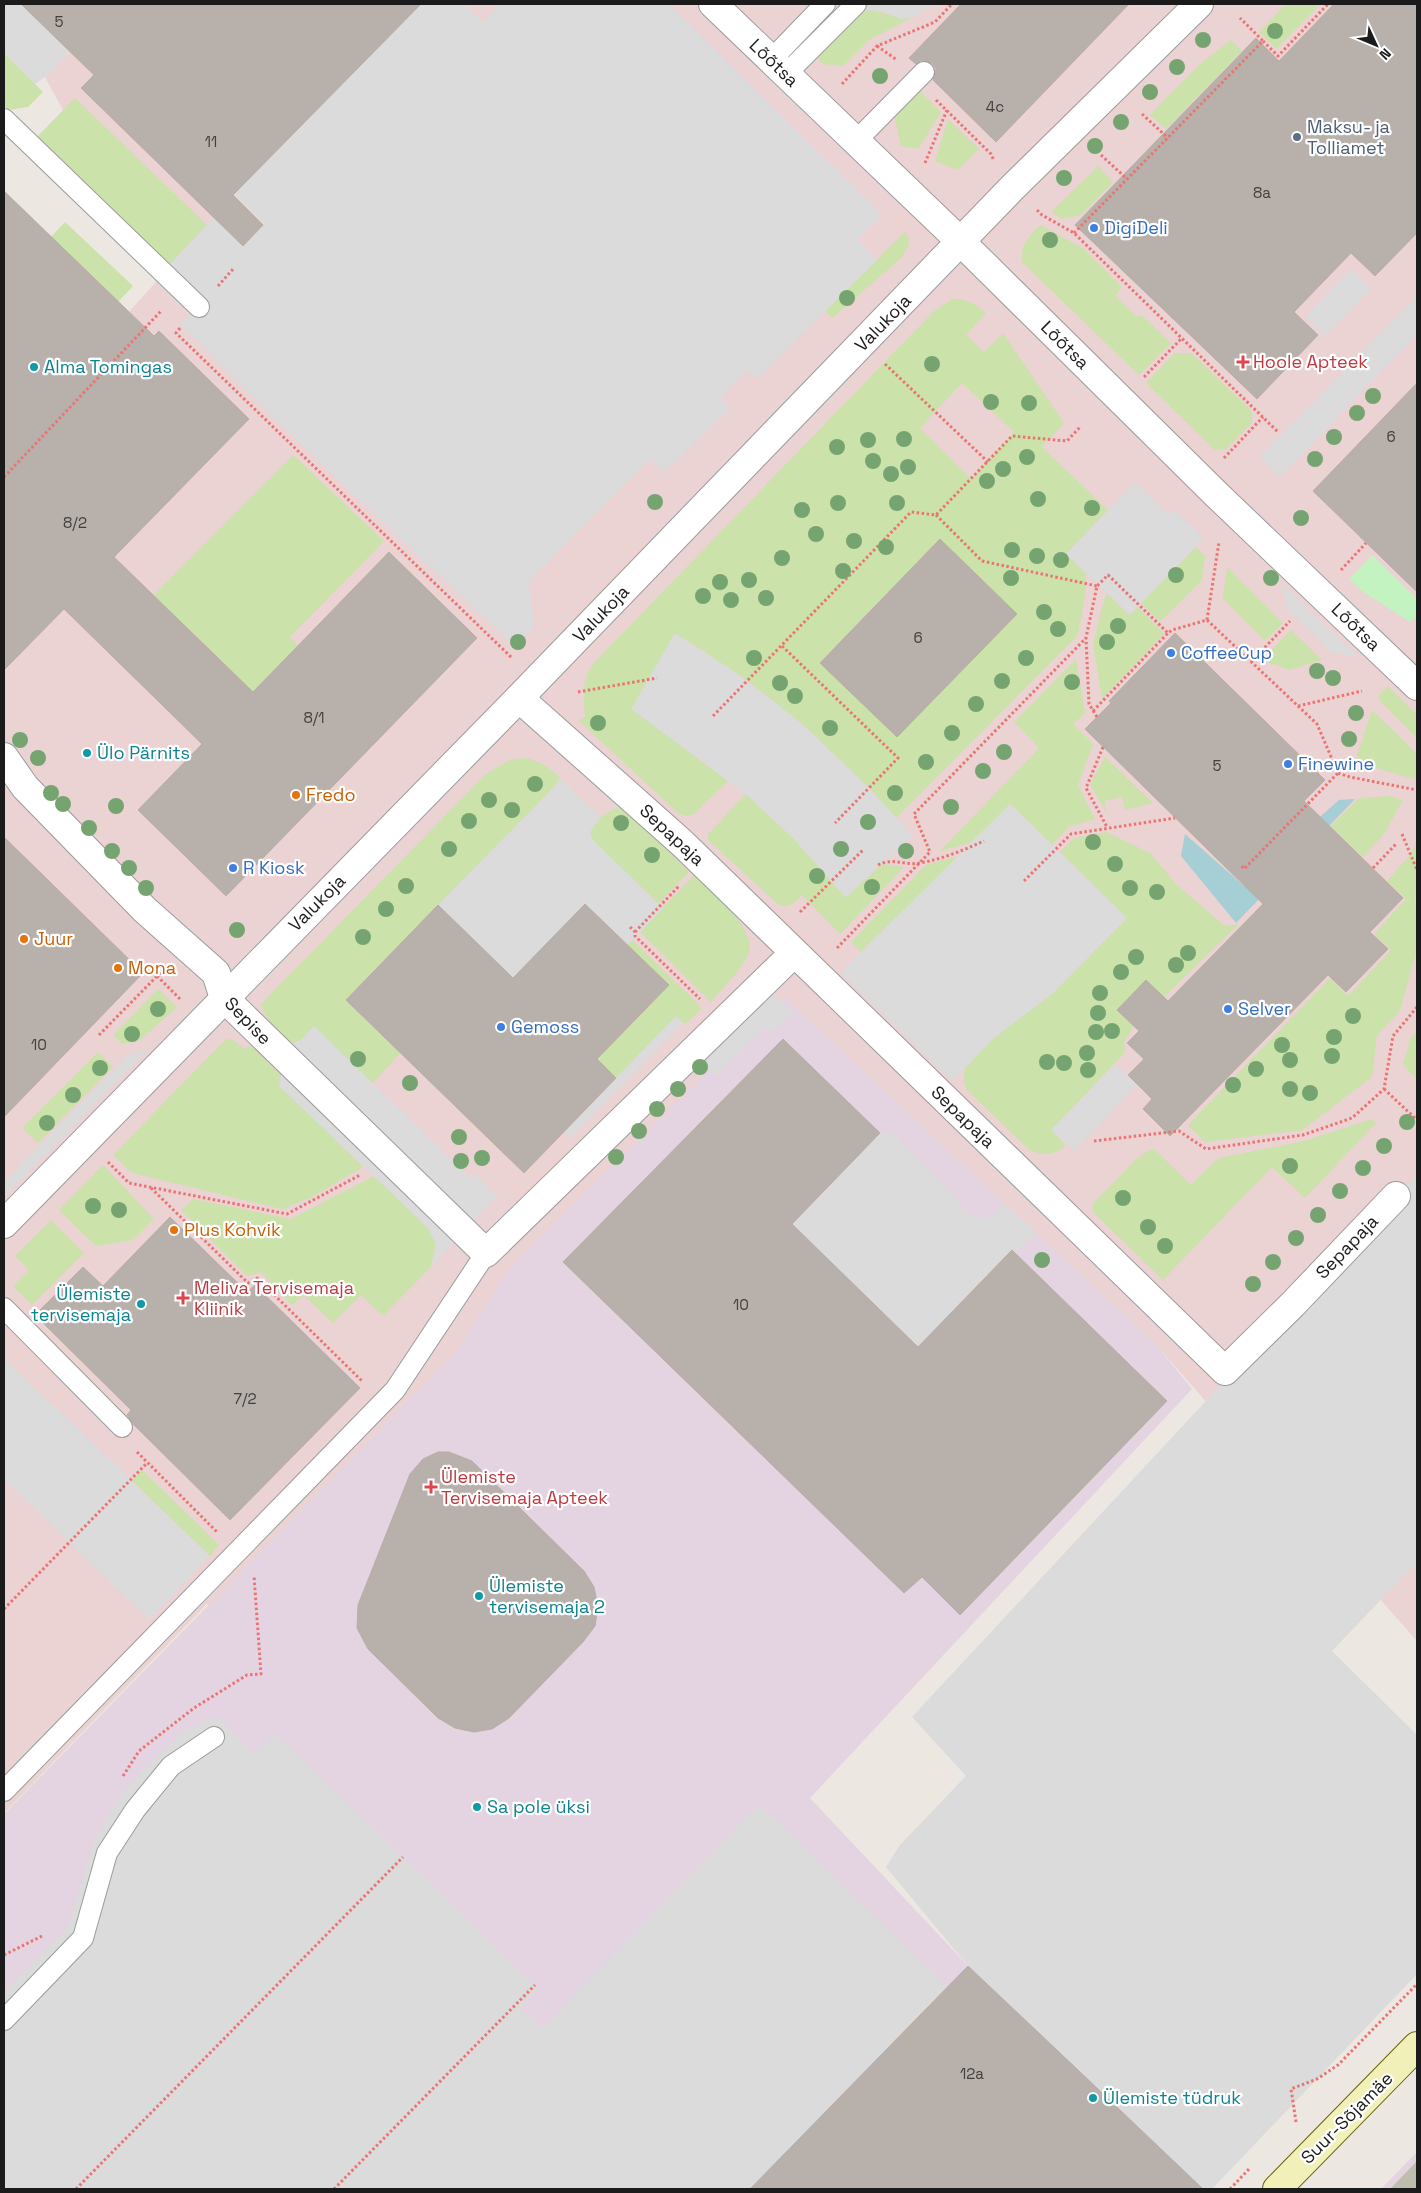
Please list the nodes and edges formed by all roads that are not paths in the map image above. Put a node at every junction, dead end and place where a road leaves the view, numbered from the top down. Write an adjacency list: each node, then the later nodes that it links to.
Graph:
1 (713, 4): 5 (street, Lõõtsa)
2 (825, 4): 5 (lane)
3 (856, 4): 5 (lane)
4 (1199, 4): 9 (street, Valukoja)
5 (779, 67): 8 (street, Lõõtsa)
6 (921, 76): 8 (lane)
7 (4, 119): 10 (lane)
8 (856, 142): 9 (street, Lõõtsa)
9 (961, 242): 11 (street, Lõõtsa); 12 (street, Valukoja)
10 (195, 311)
11 (1417, 686)
12 (519, 698): 14 (street, Sepapaja); 15 (street, Valukoja)
13 (4, 757): 15 (street, Sepise)
14 (804, 962): 16 (street, Sepapaja); 18 (street)
15 (224, 998): 17 (street, Valukoja); 18 (street, Sepise)
16 (1396, 1196)
17 (4, 1224)
18 (486, 1253): 22 (lane)
19 (4, 1308): 20 (lane)
20 (122, 1427)
21 (214, 1737): 23 (lane)
22 (4, 1790)
23 (4, 2020)
24 (1417, 2046): 25 (main road, Suur-Sõjamäe)
25 (1283, 2183)

